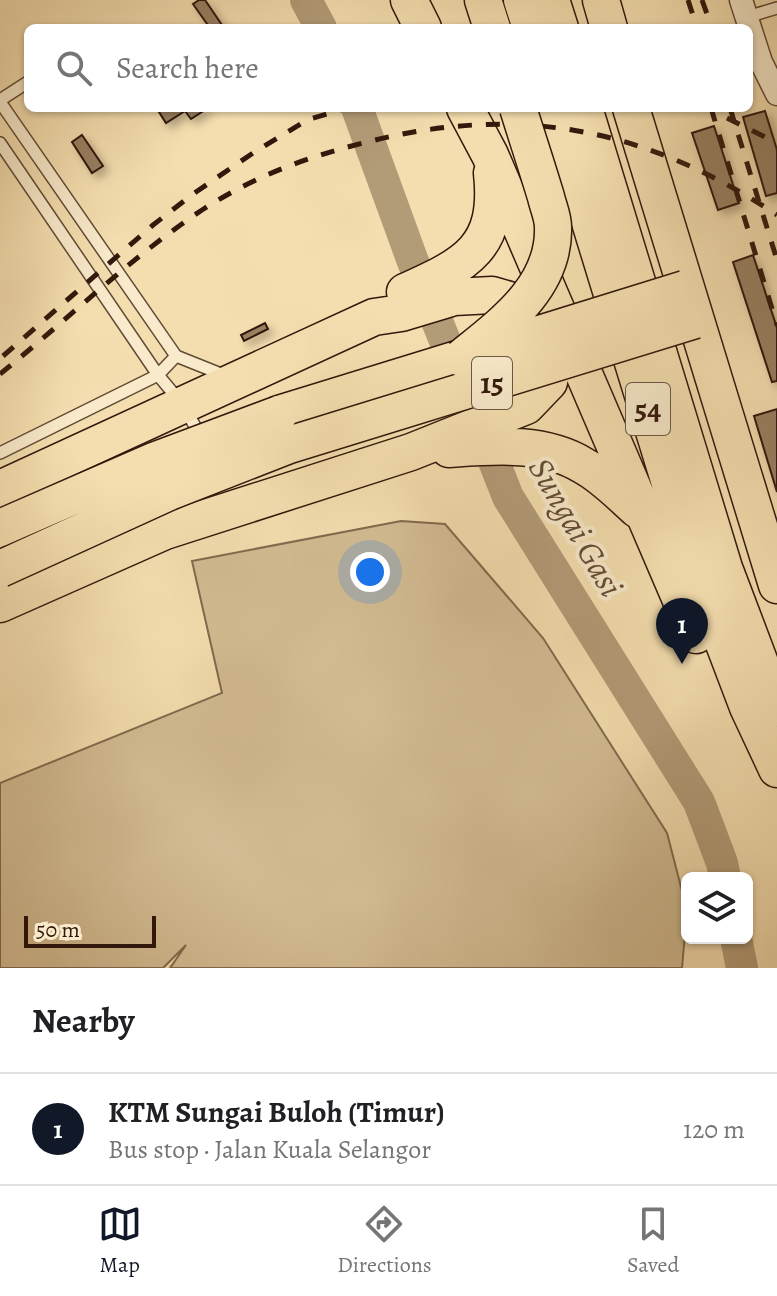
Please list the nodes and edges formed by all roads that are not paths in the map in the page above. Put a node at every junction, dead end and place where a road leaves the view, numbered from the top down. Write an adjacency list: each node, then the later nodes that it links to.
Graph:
1 (409, 0): 9 (highway)
2 (483, 0): 10 (highway)
3 (522, 0): 11 (highway)
4 (551, 0): 12 (highway)
5 (579, 0): 13 (highway)
6 (601, 0): 14 (highway)
7 (777, 8): 8 (lane)
8 (744, 9)
9 (421, 24)
10 (491, 24)
11 (530, 24)
12 (559, 24)
13 (586, 24)
14 (608, 24)
15 (753, 37): 17 (street)
16 (24, 85): 18 (lane)
17 (777, 94)
18 (0, 101): 28 (lane)
19 (467, 112): 25 (highway)
20 (519, 112): 29 (highway, bridge)
21 (556, 112): 42 (highway, 54)
22 (585, 112): 42 (highway, 54)
23 (630, 116): 27 (highway)
24 (0, 143): 30 (lane)
25 (490, 155): 26 (highway); 37 (highway)
26 (451, 285): 31 (highway); 33 (highway)
27 (690, 305): 29 (highway, 15, bridge); 39 (highway, 15, bridge); 40 (highway)
28 (176, 356): 30 (lane); 31 (lane)
29 (461, 358): 38 (highway, 15, bridge)
30 (158, 375): 32 (lane); 34 (lane)
31 (237, 381): 32 (highway)
32 (183, 405): 35 (highway); 36 (lane)
33 (503, 430): 36 (highway); 37 (highway)
34 (0, 453)
35 (0, 489)
36 (234, 494): 41 (highway)
37 (645, 517): 42 (highway)
38 (0, 528)
39 (0, 569)
40 (777, 585)
41 (0, 604)
42 (763, 708): 43 (highway, 54)
43 (777, 769)

